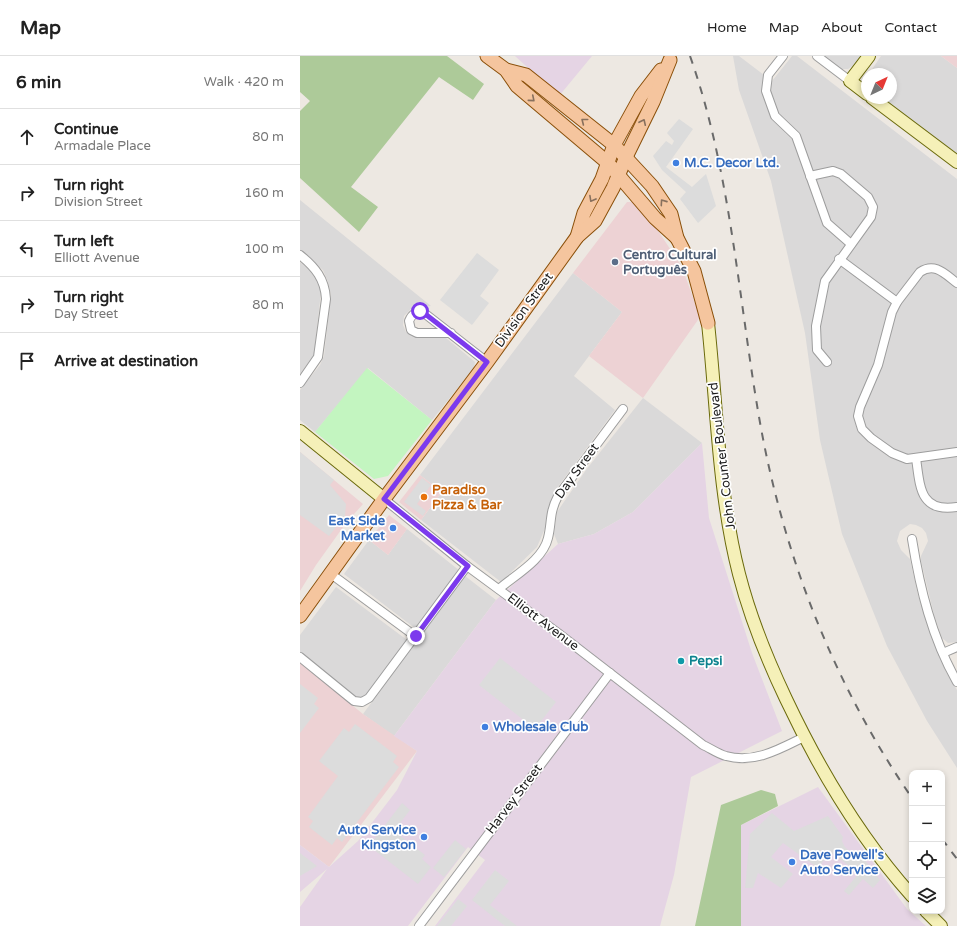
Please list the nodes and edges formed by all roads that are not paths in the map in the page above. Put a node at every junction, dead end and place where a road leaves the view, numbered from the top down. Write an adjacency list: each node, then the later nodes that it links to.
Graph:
1 (487, 56): 6 (main road)
2 (783, 56): 15 (street)
3 (817, 56): 7 (street)
4 (869, 56): 7 (main road)
5 (671, 58): 10 (main road, Division Street); 11 (main road, Division Street, one-way to 5)
6 (506, 70): 10 (main road, one-way to 6); 13 (main road, one-way to 13)
7 (850, 81): 8 (main road)
8 (861, 89)
9 (880, 104): 12 (main road)
10 (614, 145): 11 (main road); 13 (main road, Division Street)
11 (626, 157): 14 (main road, Division Street); 17 (main road, one-way to 11)
12 (957, 162)
13 (608, 163): 14 (main road); 16 (main road, Division Street, one-way to 16)
14 (619, 175): 16 (main road, Division Street); 17 (main road)
15 (810, 176): 18 (street); 18 (street)
16 (577, 237): 25 (main road, Division Street)
17 (677, 238): 23 (main road, John Counter Boulevard)
18 (850, 244): 20 (street)
19 (300, 255): 27 (street)
20 (839, 259): 22 (street); 26 (street)
21 (957, 283): 22 (street)
22 (897, 302): 31 (street)
23 (708, 323): 45 (main road, John Counter Boulevard)
24 (451, 333): 24 (street); 25 (street)
25 (487, 362): 32 (main road, Division Street)
26 (827, 362)
27 (300, 383)
28 (623, 409): 37 (street, Day Street)
29 (300, 431): 32 (main road, Elliott Avenue)
30 (957, 452): 31 (street)
31 (916, 458): 33 (street)
32 (384, 499): 35 (street, Elliott Avenue); 36 (main road, Division Street)
33 (957, 507)
34 (912, 539): 41 (street)
35 (468, 566): 37 (street, Elliott Avenue); 39 (street)
36 (331, 574): 38 (main road, Division Street); 39 (street)
37 (499, 590): 43 (street, Elliott Avenue)
38 (300, 616)
39 (416, 636): 42 (street)
40 (957, 647): 41 (street)
41 (943, 652): 44 (street)
42 (300, 657)
43 (610, 672): 45 (street, Elliott Avenue); 48 (street, Harvey Street)
44 (957, 682)
45 (804, 737): 46 (main road, John Counter Boulevard)
46 (909, 892)
47 (929, 914): 49 (main road)
48 (419, 926)
49 (941, 926)

